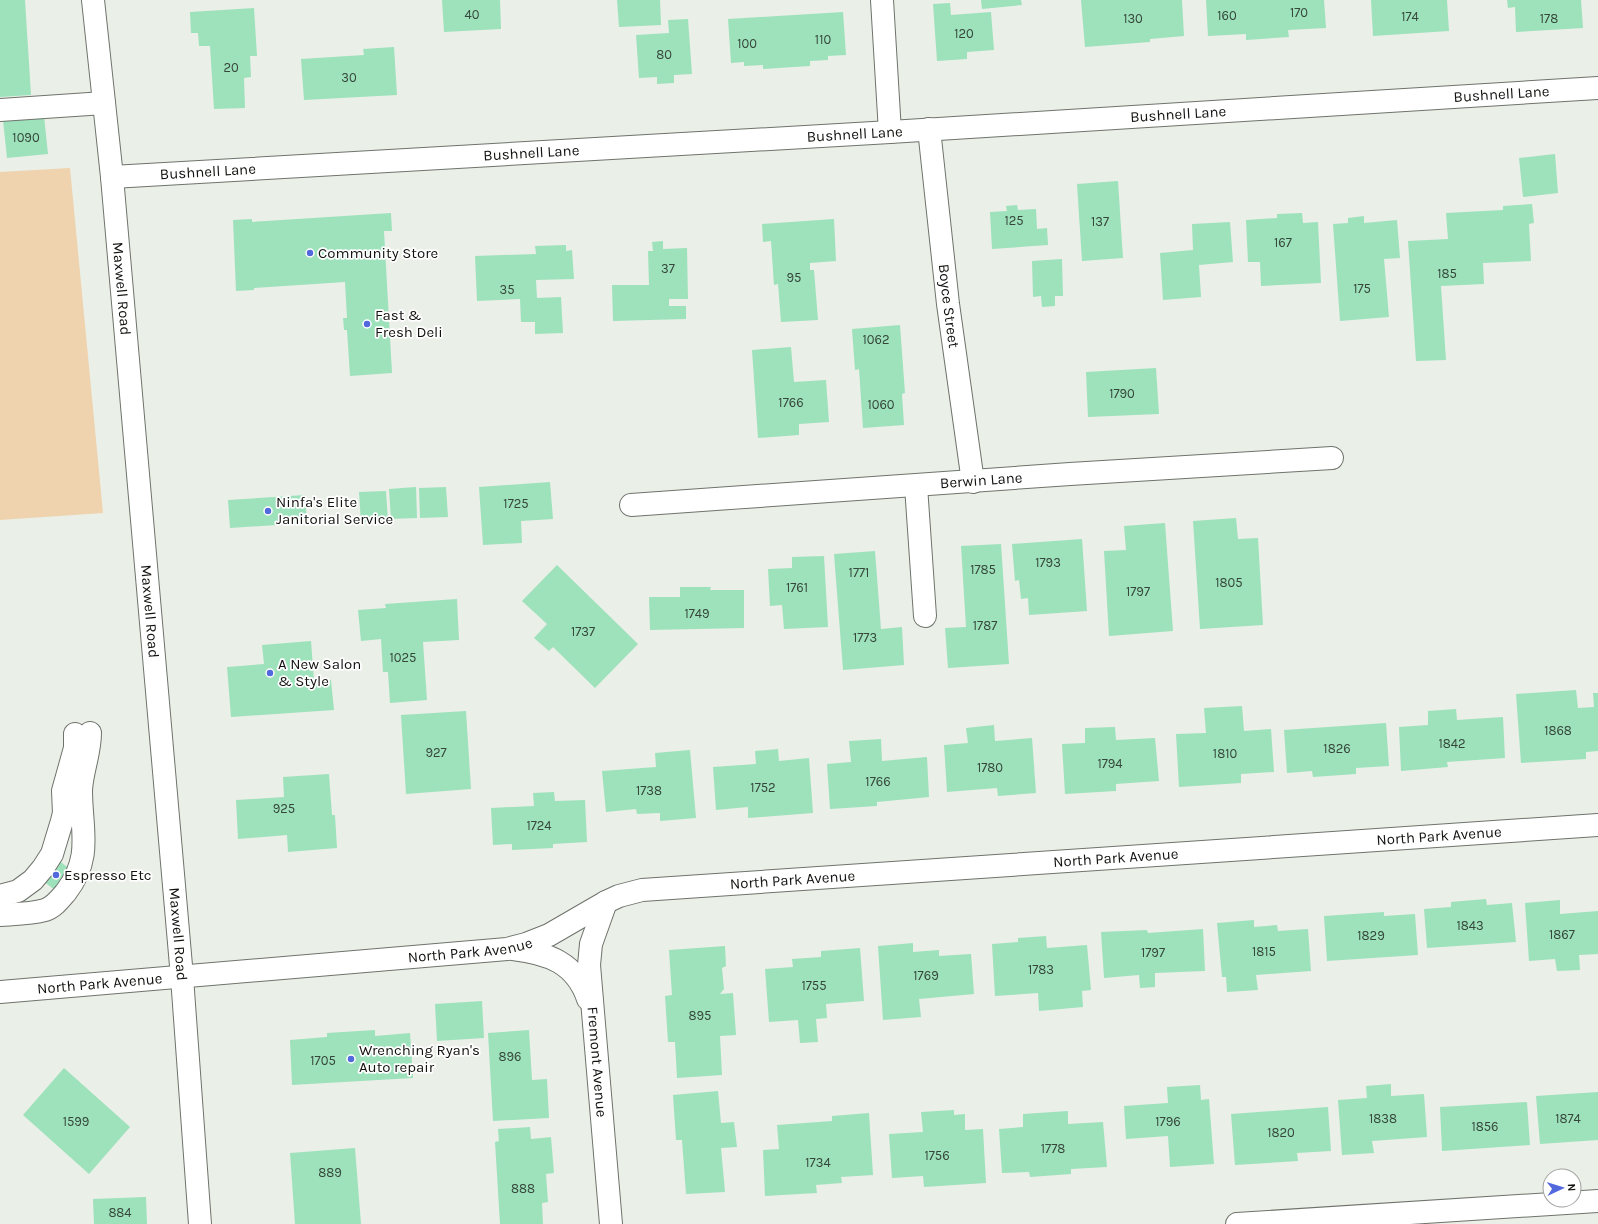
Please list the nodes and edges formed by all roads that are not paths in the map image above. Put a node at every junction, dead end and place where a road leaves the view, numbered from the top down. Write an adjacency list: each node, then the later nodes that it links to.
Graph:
1 (93, 0): 4 (street, Maxwell Road)
2 (882, 0): 7 (street)
3 (1598, 88): 6 (street, Bushnell Lane)
4 (104, 103): 5 (street); 8 (street, Maxwell Road)
5 (0, 110)
6 (930, 130): 7 (street, Bushnell Lane); 10 (street, Boyce Street)
7 (890, 132): 8 (street, Bushnell Lane)
8 (112, 177): 19 (street, Maxwell Road)
9 (1332, 458): 10 (street, Berwin Lane)
10 (973, 482): 11 (street, Berwin Lane)
11 (916, 486): 12 (street, Berwin Lane); 13 (street)
12 (631, 505)
13 (925, 616)
14 (1598, 825): 16 (street, North Park Avenue)
15 (0, 896): 17 (street)
16 (606, 902): 18 (street, North Park Avenue); 21 (street, Fremont Avenue)
17 (0, 915)
18 (507, 949): 19 (street, North Park Avenue); 21 (street)
19 (182, 977): 20 (street, North Park Avenue); 23 (street, Maxwell Road)
20 (0, 992)
21 (594, 1022): 24 (street, Fremont Avenue)
22 (1598, 1201): 25 (street)
23 (200, 1224)
24 (611, 1224)
25 (1237, 1224)

